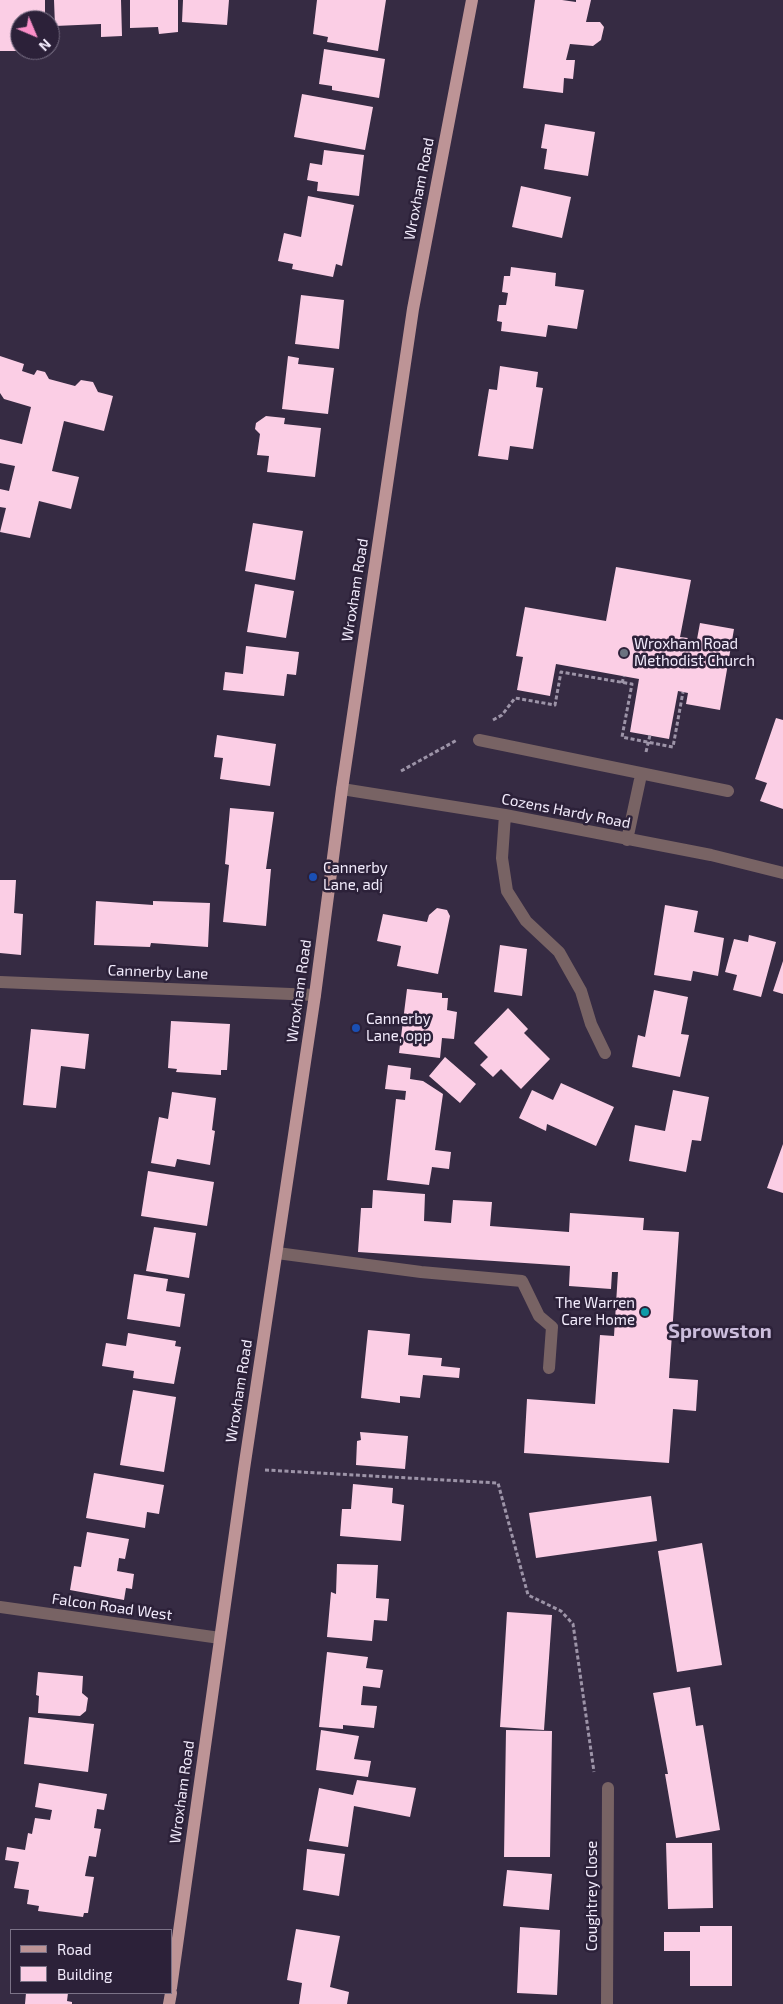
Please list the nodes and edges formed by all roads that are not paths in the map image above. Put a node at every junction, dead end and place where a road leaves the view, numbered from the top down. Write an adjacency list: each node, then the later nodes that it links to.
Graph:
1 (472, 0): 4 (main road, Wroxham Road)
2 (480, 740): 3 (street)
3 (641, 775): 5 (street); 7 (street)
4 (342, 789): 6 (street, Cozens Hardy Road); 10 (main road, Wroxham Road)
5 (728, 791)
6 (505, 816): 7 (street, Cozens Hardy Road); 11 (street)
7 (627, 840): 8 (street, Cozens Hardy Road)
8 (783, 873)
9 (0, 982): 10 (street, Cannerby Lane)
10 (315, 995): 12 (main road, Wroxham Road)
11 (605, 1053)
12 (277, 1253): 13 (street); 15 (main road, Wroxham Road)
13 (549, 1368)
14 (0, 1607): 15 (street, Falcon Road West)
15 (220, 1638): 17 (main road, Wroxham Road)
16 (608, 1788): 18 (street, Coughtrey Close)
17 (172, 1981)
18 (607, 2004)

